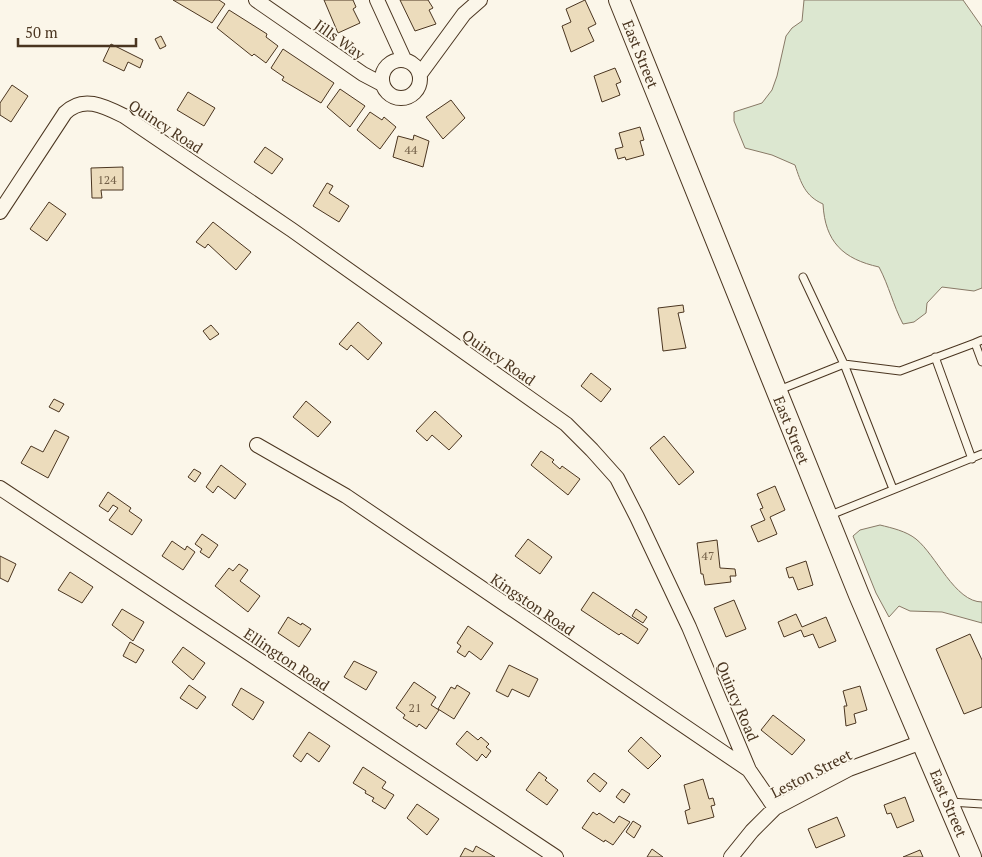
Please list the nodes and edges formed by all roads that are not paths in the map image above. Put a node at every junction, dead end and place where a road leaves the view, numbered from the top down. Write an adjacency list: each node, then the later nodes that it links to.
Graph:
1 (256, 0): 7 (street, Jills Way)
2 (377, 0): 5 (street)
3 (480, 0): 6 (street, Jills Way)
4 (619, 0): 14 (main road, East Street)
5 (404, 60): 6 (street); 7 (street)
6 (420, 74): 7 (street, Jills Way)
7 (382, 84)
8 (0, 212): 22 (street, Quincy Road)
9 (803, 277): 13 (lane)
10 (978, 341): 11 (lane); 12 (lane)
11 (935, 357): 13 (lane); 17 (lane)
12 (982, 362)
13 (844, 364): 14 (lane); 19 (lane)
14 (777, 391): 20 (main road, East Street)
15 (257, 445): 22 (street, Kingston Road)
16 (982, 454): 17 (lane)
17 (972, 458): 19 (lane)
18 (0, 488): 26 (street, Ellington Road)
19 (893, 489): 20 (lane)
20 (827, 516): 21 (main road, East Street)
21 (922, 742): 23 (main road, East Street); 25 (street, Leston Street)
22 (749, 770): 25 (street, Kingston Road)
23 (949, 802): 24 (lane); 28 (main road, East Street)
24 (982, 804)
25 (775, 808): 27 (street, Leston Street)
26 (556, 857)
27 (732, 857)
28 (971, 857)

